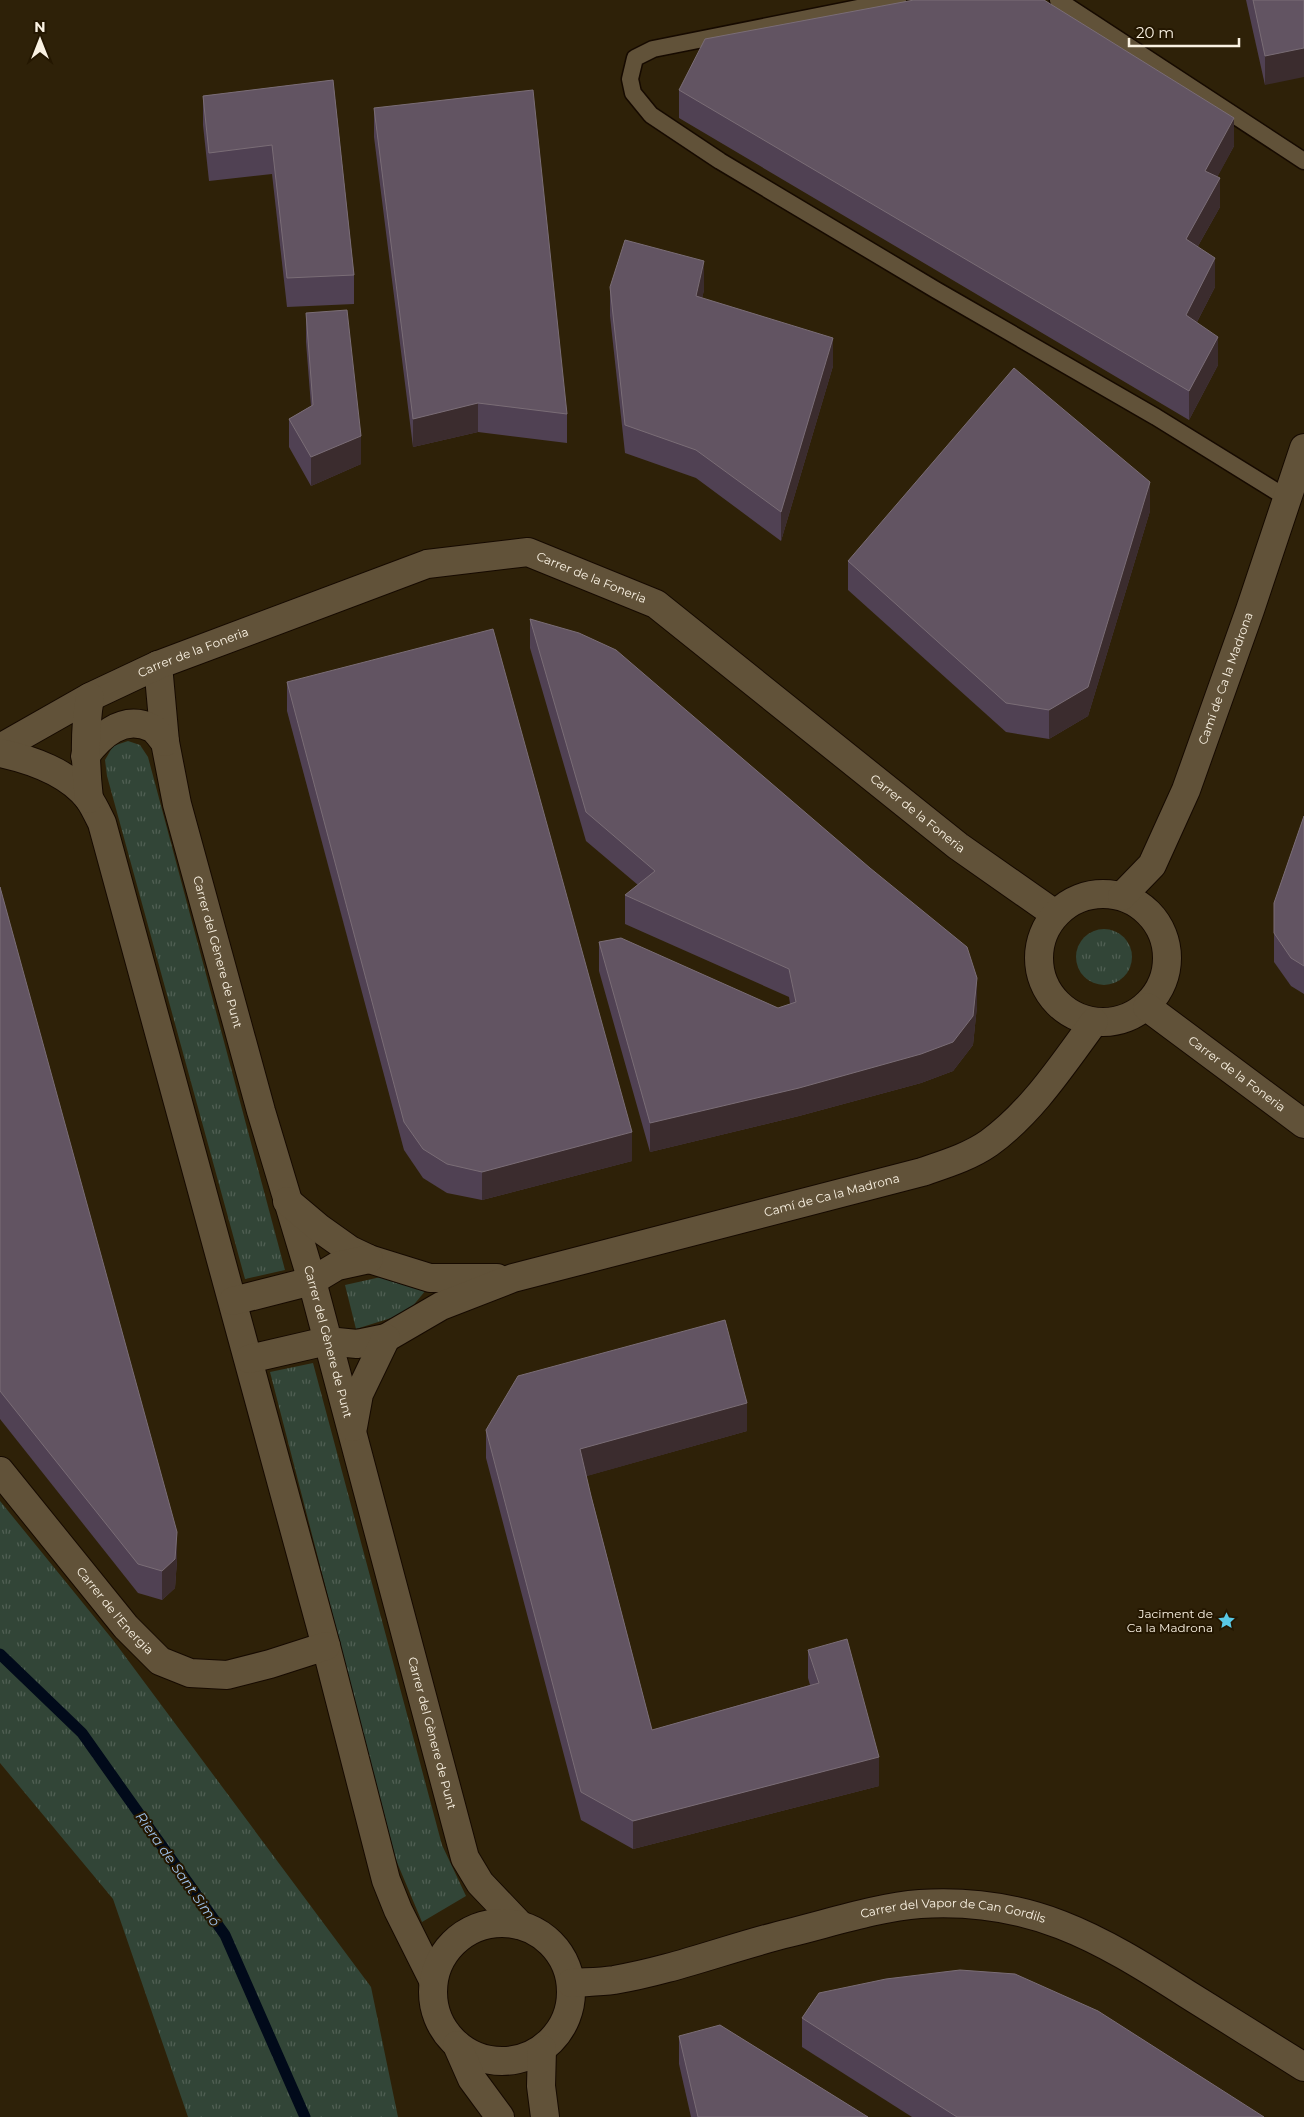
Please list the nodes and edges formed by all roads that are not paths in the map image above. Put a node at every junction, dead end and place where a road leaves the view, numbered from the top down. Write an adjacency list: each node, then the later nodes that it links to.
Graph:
1 (898, 0): 5 (lane)
2 (1058, 0): 3 (lane)
3 (1304, 161)
4 (1304, 448): 5 (street, Camí de Ca la Madrona)
5 (1288, 498): 13 (street, Camí de Ca la Madrona)
6 (158, 665): 7 (street, Carrer de la Foneria); 8 (street, Carrer del Gènere de Punt); 14 (street, Carrer de la Foneria)
7 (90, 697): 9 (street, Carrer de la Foneria); 11 (street)
8 (165, 742): 11 (street); 18 (street, Carrer del Gènere de Punt)
9 (0, 748)
10 (0, 753): 12 (street)
11 (85, 756): 12 (street)
12 (88, 799): 22 (street)
13 (1122, 896): 14 (street); 15 (street)
14 (1055, 914): 16 (street)
15 (1147, 1007): 16 (street); 17 (street, Carrer de la Foneria)
16 (1094, 1022): 20 (street, Camí de Ca la Madrona)
17 (1304, 1124)
18 (287, 1201): 19 (street, Camí de Ca la Madrona); 21 (street, Carrer del Gènere de Punt)
19 (369, 1259): 20 (street, Camí de Ca la Madrona); 21 (street, Camí de Ca la Madrona)
20 (514, 1278): 23 (street, Camí de Ca la Madrona)
21 (312, 1281): 22 (street, Camí de Ca la Madrona); 24 (street, Carrer del Gènere de Punt)
22 (233, 1301): 25 (street)
23 (386, 1338): 24 (street, Camí de Ca la Madrona); 26 (street)
24 (327, 1342): 25 (street, Camí de Ca la Madrona); 26 (street, Carrer del Gènere de Punt)
25 (249, 1359): 28 (street)
26 (352, 1436): 29 (street, Carrer del Gènere de Punt)
27 (0, 1471): 28 (street, Carrer de l'Energia)
28 (326, 1646): 30 (street)
29 (520, 1925): 30 (street); 31 (street)
30 (433, 1980): 32 (street)
31 (571, 1983): 33 (street); 34 (street, Carrer del Vapor de Can Gordils)
32 (457, 2045): 33 (street); 35 (street)
33 (542, 2049): 36 (street)
34 (1304, 2067)
35 (500, 2117)
36 (545, 2117)

